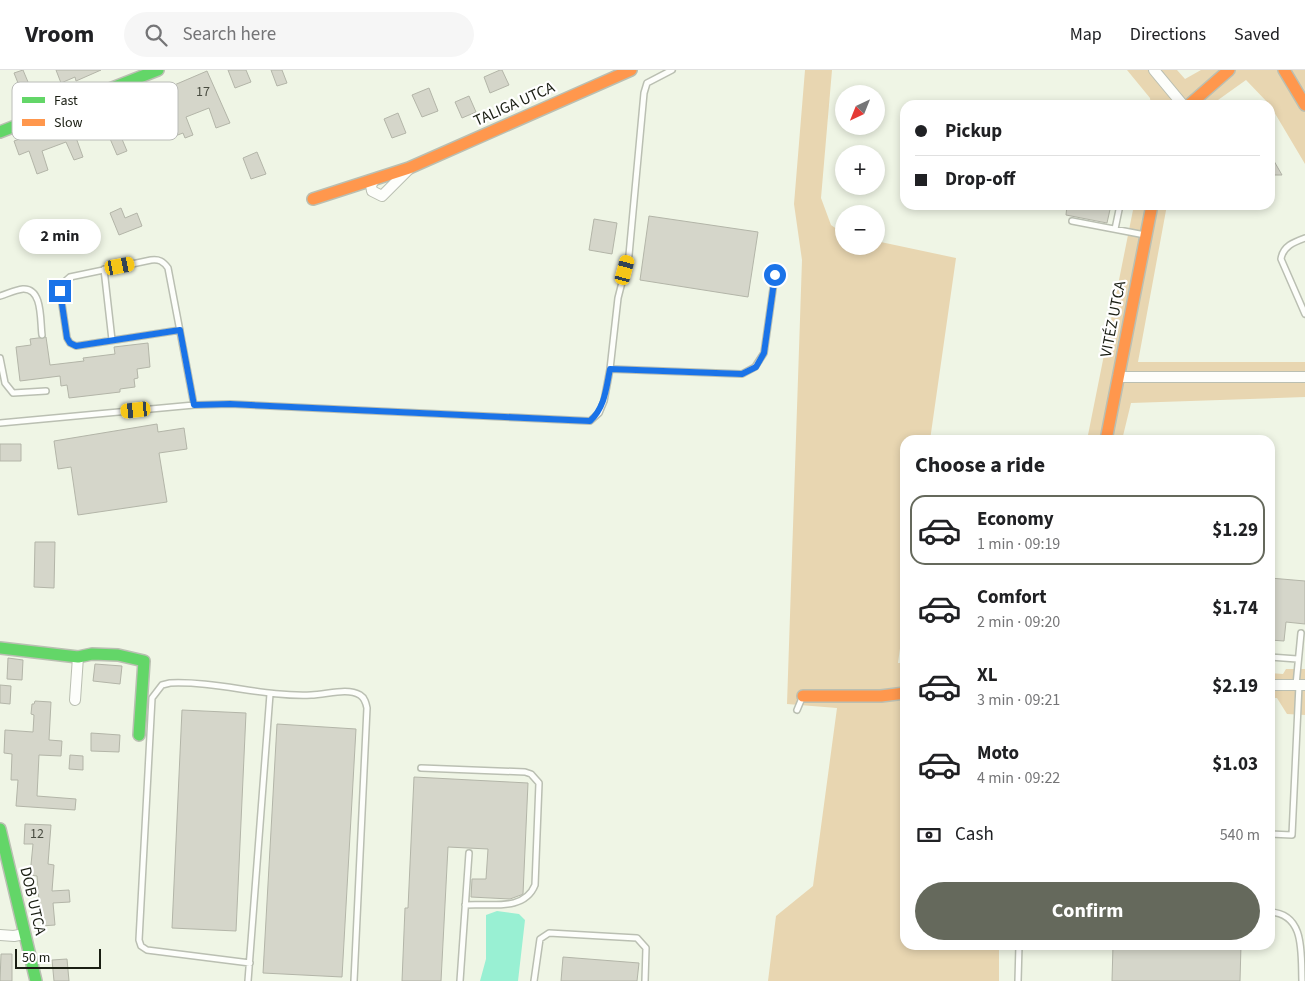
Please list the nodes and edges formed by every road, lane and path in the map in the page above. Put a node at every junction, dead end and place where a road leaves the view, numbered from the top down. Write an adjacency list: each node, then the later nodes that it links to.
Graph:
1 (158, 70): 7 (street)
2 (631, 70): 13 (street, TALIGA UTCA)
3 (672, 70): 30 (lane)
4 (1154, 70): 8 (street)
5 (1229, 70): 9 (street)
6 (1284, 70): 10 (street)
7 (127, 82)
8 (1180, 100)
9 (1195, 100)
10 (1305, 105)
11 (12, 127): 12 (street)
12 (0, 132)
13 (409, 168): 14 (street, TALIGA UTCA); 14 (street, TALIGA UTCA)
14 (375, 179): 15 (street, TALIGA UTCA)
15 (313, 199)
16 (1119, 210): 19 (lane)
17 (1151, 210): 20 (street, VITÉZ UTCA)
18 (1072, 221): 19 (lane)
19 (1115, 229): 20 (lane)
20 (1146, 235): 31 (street, VITÉZ UTCA)
21 (1305, 238): 25 (lane)
22 (104, 269): 26 (lane); 28 (lane); 28 (lane)
23 (775, 275): 30 (lane)
24 (0, 296): 27 (lane)
25 (1305, 314)
26 (180, 330): 28 (lane); 34 (lane)
27 (42, 334)
28 (112, 340)
29 (0, 358): 33 (lane)
30 (610, 369): 34 (lane)
31 (1118, 377): 32 (street); 36 (street, VITÉZ UTCA)
32 (1305, 377)
33 (46, 390)
34 (194, 405): 35 (lane)
35 (0, 423)
36 (1107, 435)
37 (1301, 634): 41 (lane)
38 (0, 648): 39 (street)
39 (78, 657): 47 (street); 49 (street)
40 (1275, 657): 41 (lane)
41 (1297, 659): 43 (lane)
42 (1275, 685): 43 (street)
43 (1300, 685): 52 (lane)
44 (270, 694): 59 (lane); 59 (lane); 62 (lane)
45 (900, 694): 46 (street)
46 (803, 696): 48 (lane)
47 (75, 700)
48 (796, 710)
49 (139, 735)
50 (421, 768): 54 (lane)
51 (0, 829): 56 (street, DOB UTCA)
52 (1275, 834)
53 (469, 853): 54 (lane)
54 (465, 905): 63 (lane)
55 (1275, 913): 67 (lane)
56 (24, 934): 57 (street); 60 (street, DOB UTCA)
57 (0, 935)
58 (1019, 950): 66 (lane)
59 (250, 963): 61 (lane)
60 (36, 981)
61 (248, 981)
62 (354, 981)
63 (460, 981)
64 (534, 981): 65 (lane)
65 (645, 981)
66 (1018, 981)
67 (1302, 981)

